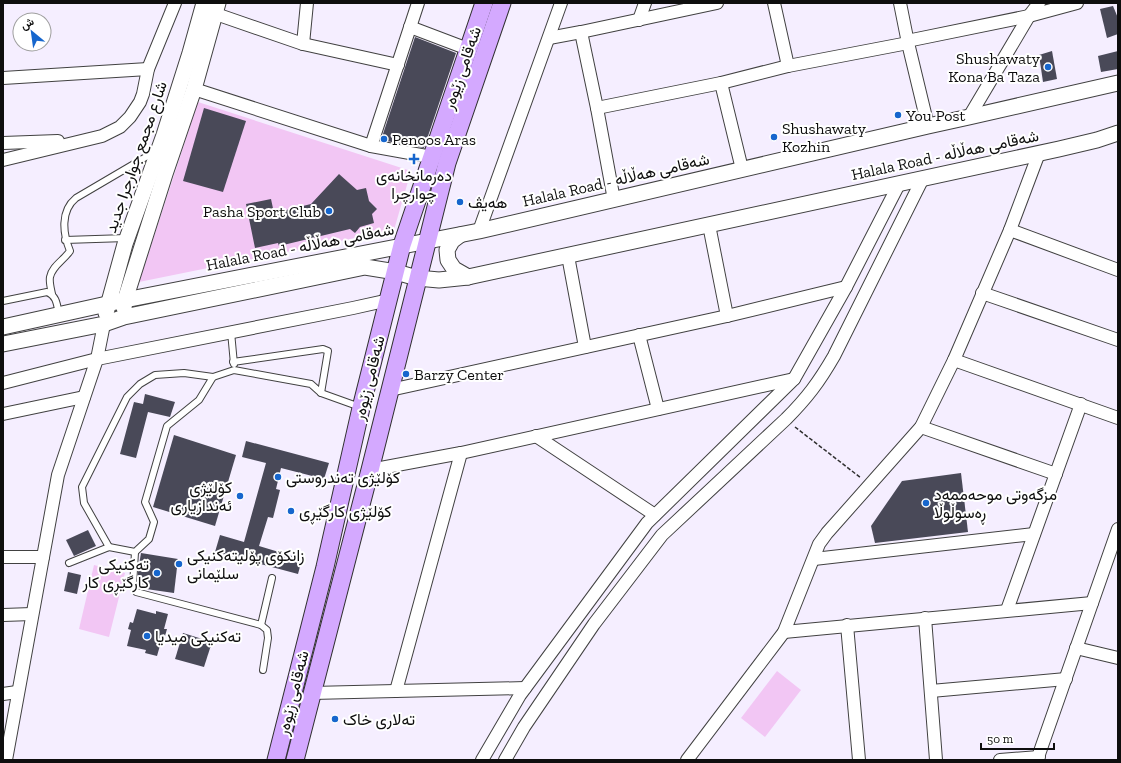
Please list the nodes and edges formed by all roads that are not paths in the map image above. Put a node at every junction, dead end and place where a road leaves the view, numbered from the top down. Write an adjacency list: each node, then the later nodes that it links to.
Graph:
1 (175, 3): 25 (street)
2 (204, 3): 37 (street, شارع مجمع جوارجرا جديد)
3 (308, 3): 21 (street)
4 (418, 3): 17 (street)
5 (484, 3): 22 (main road, شەقامی زێوەر)
6 (502, 3): 51 (main road, شەقامی زێوەر)
7 (561, 3): 19 (street)
8 (645, 3): 16 (street)
9 (717, 3): 16 (street)
10 (774, 3): 24 (street)
11 (900, 3): 20 (street)
12 (1039, 3): 15 (street)
13 (1077, 3): 15 (street)
14 (217, 8): 21 (street); 29 (street, شارع مجمع جوارجرا جديد)
15 (1029, 16): 20 (street); 31 (street)
16 (640, 20): 18 (street)
17 (410, 27): 22 (street); 23 (street)
18 (581, 32): 19 (street); 30 (street)
19 (549, 38): 47 (street)
20 (908, 42): 24 (street); 32 (street)
21 (303, 44): 23 (street)
22 (468, 49): 39 (main road, شەقامی زێوەر)
23 (398, 65): 36 (street)
24 (788, 66): 27 (street)
25 (148, 69): 26 (street); 34 (street)
26 (3, 78)
27 (722, 83): 30 (street); 41 (street)
28 (1118, 83): 31 (street, Halala Road - شەقامی هەڵاڵە)
29 (194, 89): 36 (street); 61 (street, شارع مجمع جوارجرا جديد)
30 (597, 108): 44 (street)
31 (969, 117): 32 (street, Halala Road - شەقامی هەڵاڵە)
32 (928, 126): 41 (street, Halala Road - شەقامی هەڵاڵە)
33 (1118, 133): 38 (street, Halala Road - شەقامی هەڵاڵە)
34 (83, 140): 35 (street); 40 (street)
35 (3, 143)
36 (371, 146): 39 (street)
37 (158, 150): 49 (street, شارع مجمع جوارجرا جديد); 50 (lane)
38 (1039, 153): 42 (street, Halala Road - شەقامی هەڵاڵە); 46 (street)
39 (432, 158): 52 (main road, شەقامی زێوەر)
40 (3, 160)
41 (742, 169): 44 (street, Halala Road - شەقامی هەڵاڵە)
42 (923, 178): 43 (street, Halala Road - شەقامی هەڵاڵە); 111 (street)
43 (899, 184): 45 (street, Halala Road - شەقامی هەڵاڵە); 58 (street)
44 (614, 200): 47 (street, Halala Road - شەقامی هەڵاڵە)
45 (709, 225): 53 (street, Halala Road - شەقامی هەڵاڵە); 66 (street)
46 (1010, 230): 54 (street); 59 (street)
47 (480, 231): 48 (street, Halala Road - شەقامی هەڵاڵە)
48 (460, 235): 51 (street, Halala Road - شەقامی هەڵاڵە); 56 (street)
49 (127, 238): 50 (lane); 64 (street, شارع مجمع جوارجرا جديد)
50 (65, 240): 60 (lane)
51 (427, 240): 52 (street, Halala Road - شەقامی هەڵاڵە); 57 (main road, شەقامی زێوەر)
52 (402, 245): 55 (main road, شەقامی زێوەر); 61 (street, Halala Road - شەقامی هەڵاڵە)
53 (568, 256): 56 (street, Halala Road - شەقامی هەڵاڵە); 74 (street)
54 (1118, 270)
55 (396, 272): 57 (street, Halala Road - شەقامی هەڵاڵە); 62 (main road, شەقامی زێوەر); 67 (street, Halala Road - شەقامی هەڵاڵە)
56 (468, 277): 57 (street, Halala Road - شەقامی هەڵاڵە)
57 (417, 278): 82 (main road, شەقامی زێوەر)
58 (846, 287): 66 (street); 80 (street)
59 (982, 293): 72 (street); 76 (street)
60 (52, 294): 63 (lane); 65 (lane)
61 (125, 300): 64 (street, Halala Road - شەقامی هەڵاڵە); 67 (street, شارع مجمع جوارجرا جديد)
62 (390, 300): 70 (street); 86 (main road, شەقامی زێوەر)
63 (3, 301)
64 (107, 304): 65 (street, Halala Road - شەقامی هەڵاڵە); 68 (street, شارع مجمع جوارجرا جديد)
65 (59, 315): 69 (street, Halala Road - شەقامی هەڵاڵە)
66 (727, 316): 71 (street)
67 (124, 317): 68 (street, Halala Road - شەقامی هەڵاڵە)
68 (104, 324): 73 (street, Halala Road - شەقامی هەڵاڵە); 75 (street)
69 (3, 327)
70 (231, 332): 75 (street); 77 (lane)
71 (639, 335): 74 (street); 87 (street)
72 (1118, 340)
73 (3, 344)
74 (585, 347): 82 (street)
75 (97, 359): 81 (street); 84 (street)
76 (954, 360): 85 (street); 90 (street)
77 (233, 362): 78 (lane); 83 (lane)
78 (234, 370): 79 (lane); 83 (lane)
79 (213, 377): 98 (lane); 99 (lane)
80 (794, 379): 87 (street); 95 (street)
81 (3, 383)
82 (390, 390): 93 (main road, شەقامی زێوەر)
83 (321, 393): 86 (lane)
84 (84, 397): 88 (street); 100 (street)
85 (1080, 404): 89 (street); 94 (street)
86 (361, 408): 127 (main road, شەقامی زێوەر)
87 (658, 409): 91 (street)
88 (3, 414)
89 (1118, 418)
90 (921, 427): 94 (street); 102 (street)
91 (536, 436): 92 (street); 95 (street)
92 (461, 453): 93 (street); 120 (street)
93 (370, 470): 123 (main road, شەقامی زێوەر)
94 (1056, 474): 97 (street)
95 (655, 515): 107 (street)
96 (1118, 530): 105 (street)
97 (1034, 534): 102 (street); 106 (street)
98 (109, 547): 99 (lane); 103 (lane)
99 (134, 552): 112 (lane)
100 (43, 557): 101 (street); 108 (street)
101 (3, 558)
102 (814, 559): 114 (street)
103 (69, 563)
104 (272, 578): 112 (lane)
105 (1092, 603): 106 (street); 115 (street)
106 (1007, 610): 110 (street)
107 (581, 612): 111 (street); 119 (street)
108 (32, 614): 109 (street); 122 (street)
109 (3, 616)
110 (925, 618): 113 (street); 121 (street)
111 (594, 624): 130 (street)
112 (261, 625): 117 (lane)
113 (847, 625): 114 (street); 132 (street)
114 (784, 632): 131 (street)
115 (1076, 648): 116 (street); 118 (street)
116 (1118, 658)
117 (263, 670)
118 (1066, 679): 121 (street); 125 (street)
119 (525, 688): 120 (street); 129 (street)
120 (396, 691): 123 (street)
121 (931, 691): 133 (street)
122 (17, 692): 124 (street); 126 (street)
123 (312, 693): 128 (main road, شەقامی زێوەر)
124 (3, 694)
125 (1038, 758): 134 (street)
126 (6, 760)
127 (276, 760)
128 (295, 760)
129 (482, 760)
130 (505, 760)
131 (687, 760)
132 (859, 760)
133 (936, 760)
134 (1000, 760)

